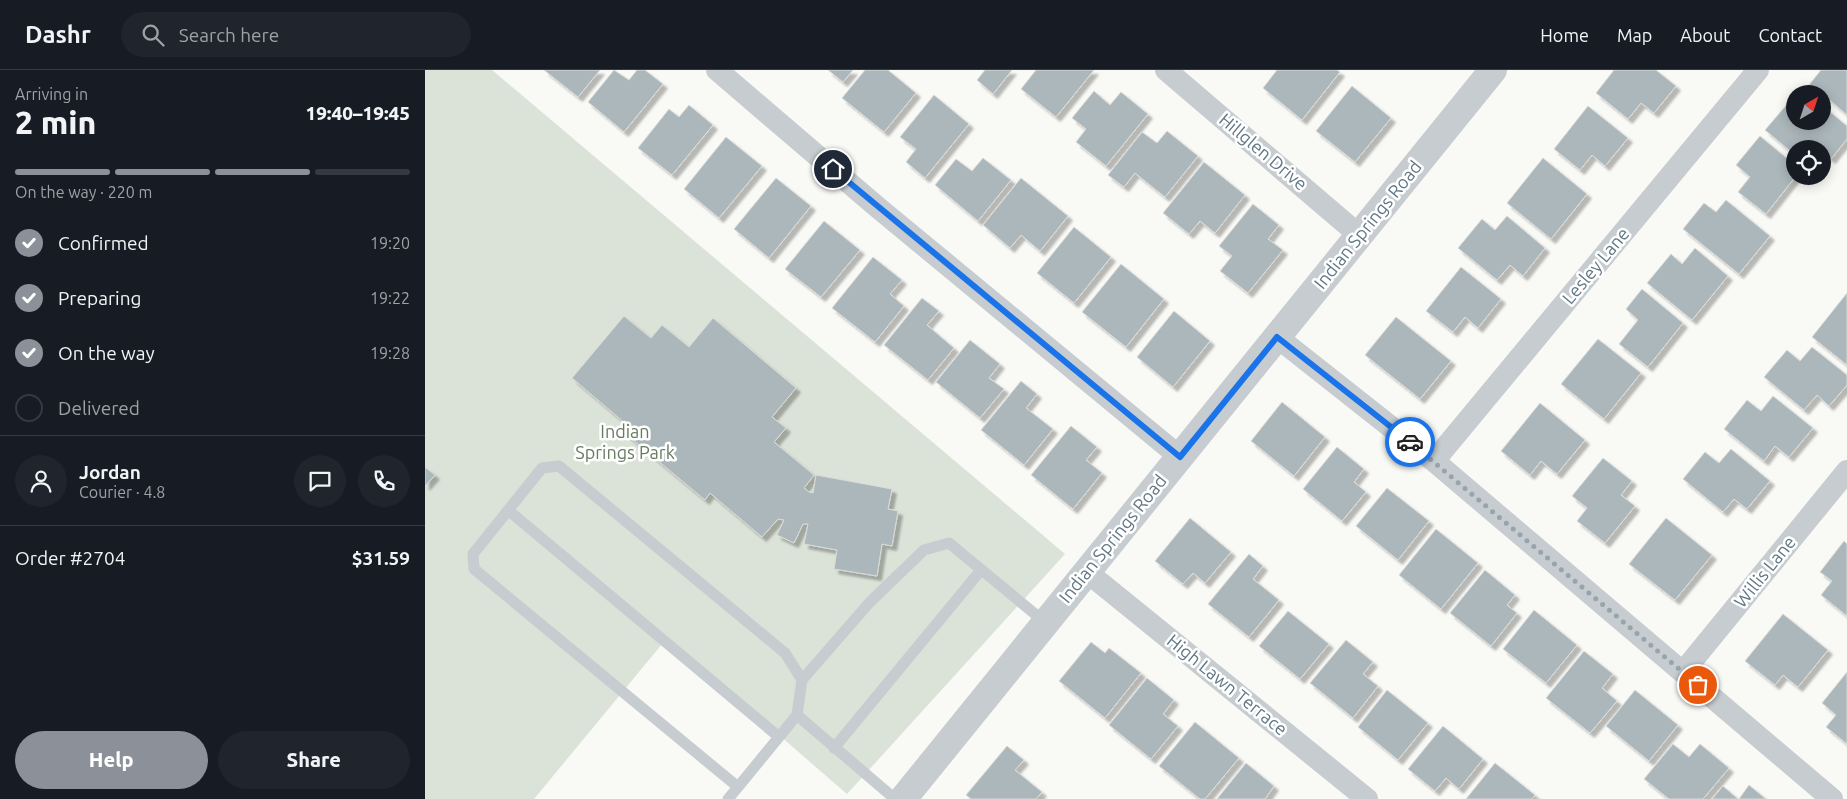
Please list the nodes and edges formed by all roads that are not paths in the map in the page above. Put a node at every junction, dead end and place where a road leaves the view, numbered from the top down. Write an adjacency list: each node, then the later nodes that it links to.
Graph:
1 (717, 70): 7 (street)
2 (1166, 70): 5 (street, Hillglen Drive)
3 (1493, 70): 5 (street, Indian Springs Road)
4 (1758, 70): 8 (street, Lesley Lane)
5 (1359, 235): 6 (street, Indian Springs Road)
6 (1277, 337): 7 (street, Indian Springs Road); 8 (street)
7 (1180, 457): 12 (street, Indian Springs Road)
8 (1434, 461): 14 (street)
9 (1847, 471): 14 (street, Willis Lane)
10 (508, 510): 15 (lane); 17 (lane); 19 (lane)
11 (981, 570): 13 (lane); 15 (lane); 18 (lane)
12 (1087, 572): 13 (street, Indian Springs Road); 23 (street, High Lawn Terrace)
13 (1046, 623): 22 (street, Indian Springs Road)
14 (1683, 672): 24 (street)
15 (802, 680): 16 (lane)
16 (797, 715): 17 (lane); 18 (lane)
17 (779, 737): 19 (lane)
18 (835, 748): 21 (lane)
19 (738, 787): 20 (lane)
20 (728, 799)
21 (895, 799)
22 (903, 799)
23 (1367, 799)
24 (1832, 799)

